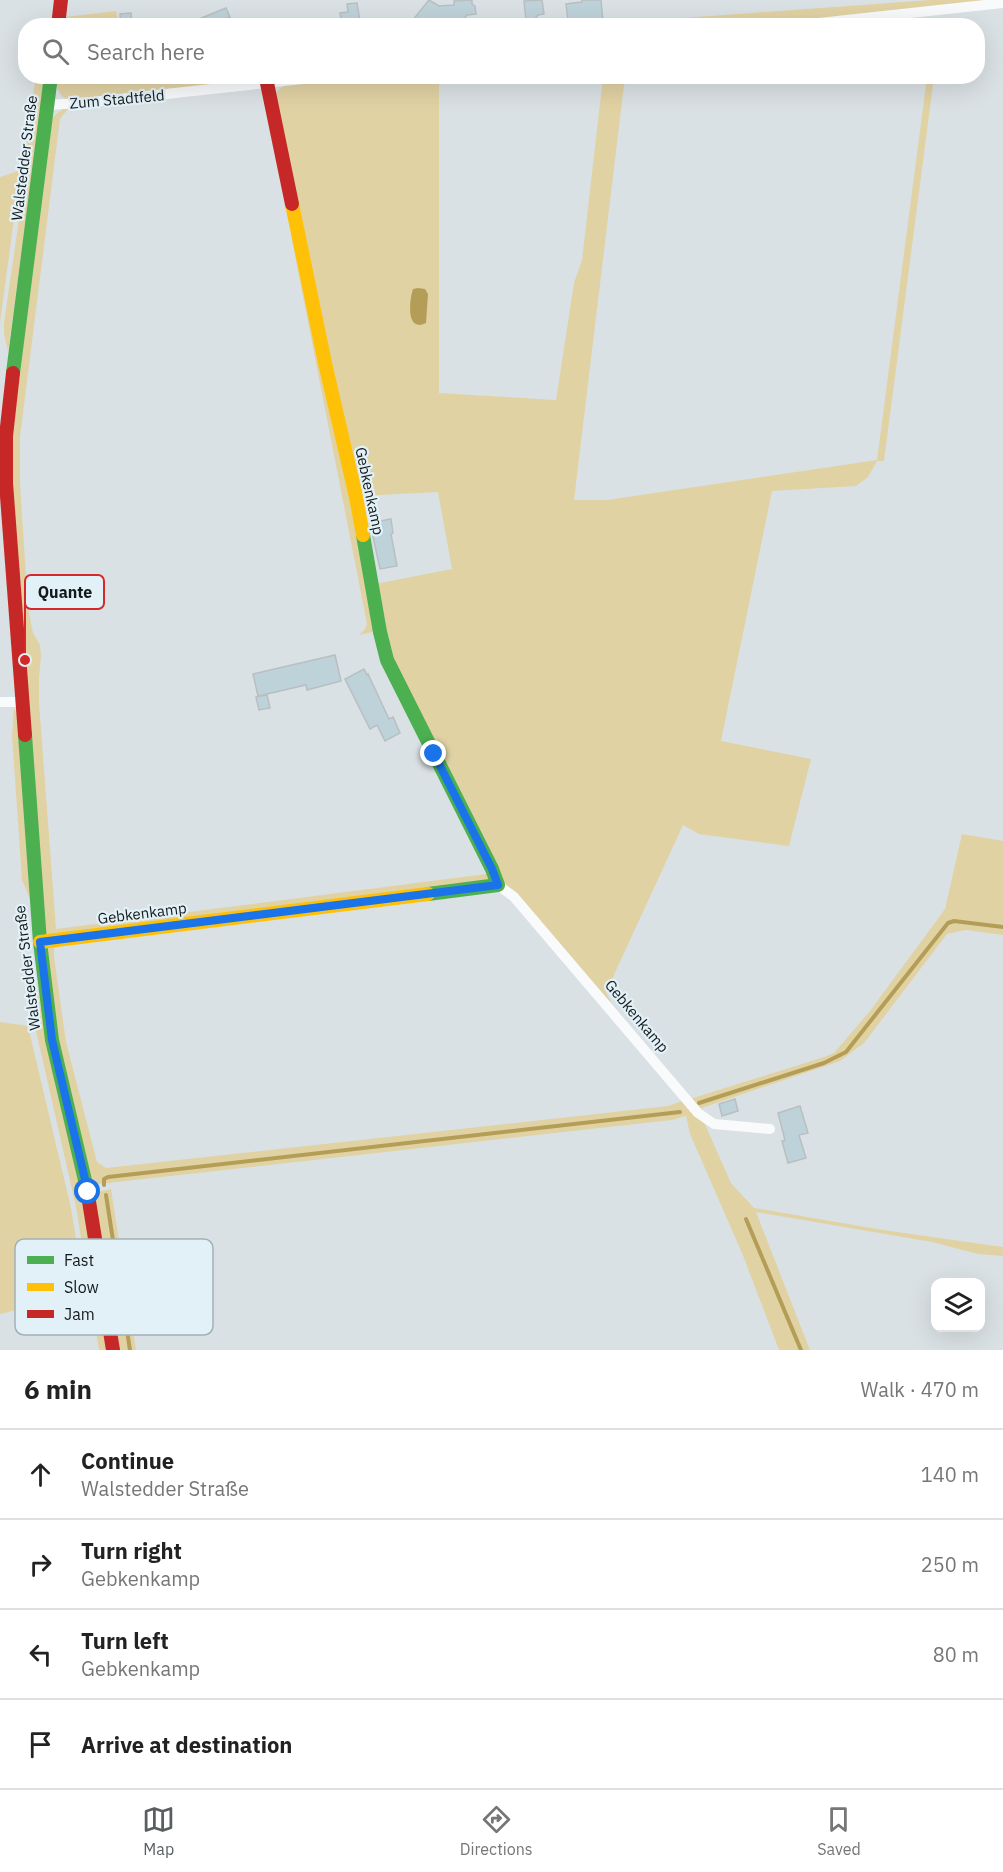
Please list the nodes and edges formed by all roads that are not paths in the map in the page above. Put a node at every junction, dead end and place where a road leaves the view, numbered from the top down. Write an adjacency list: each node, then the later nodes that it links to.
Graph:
1 (62, 0): 3 (main road)
2 (1003, 3): 4 (street)
3 (59, 18)
4 (865, 18)
5 (50, 84): 8 (main road, Walstedder Straße)
6 (258, 84): 8 (street, Zum Stadtfeld)
7 (267, 84): 11 (main road, Gebkenkamp)
8 (47, 105): 10 (main road, Walstedder Straße)
9 (0, 702): 10 (street)
10 (21, 702): 12 (main road, Walstedder Straße)
11 (498, 885): 12 (main road, Gebkenkamp); 13 (street, Gebkenkamp)
12 (40, 942): 14 (main road, Walstedder Straße)
13 (770, 1129)
14 (95, 1239)
15 (111, 1335): 16 (main road, Walstedder Straße)
16 (113, 1350)

